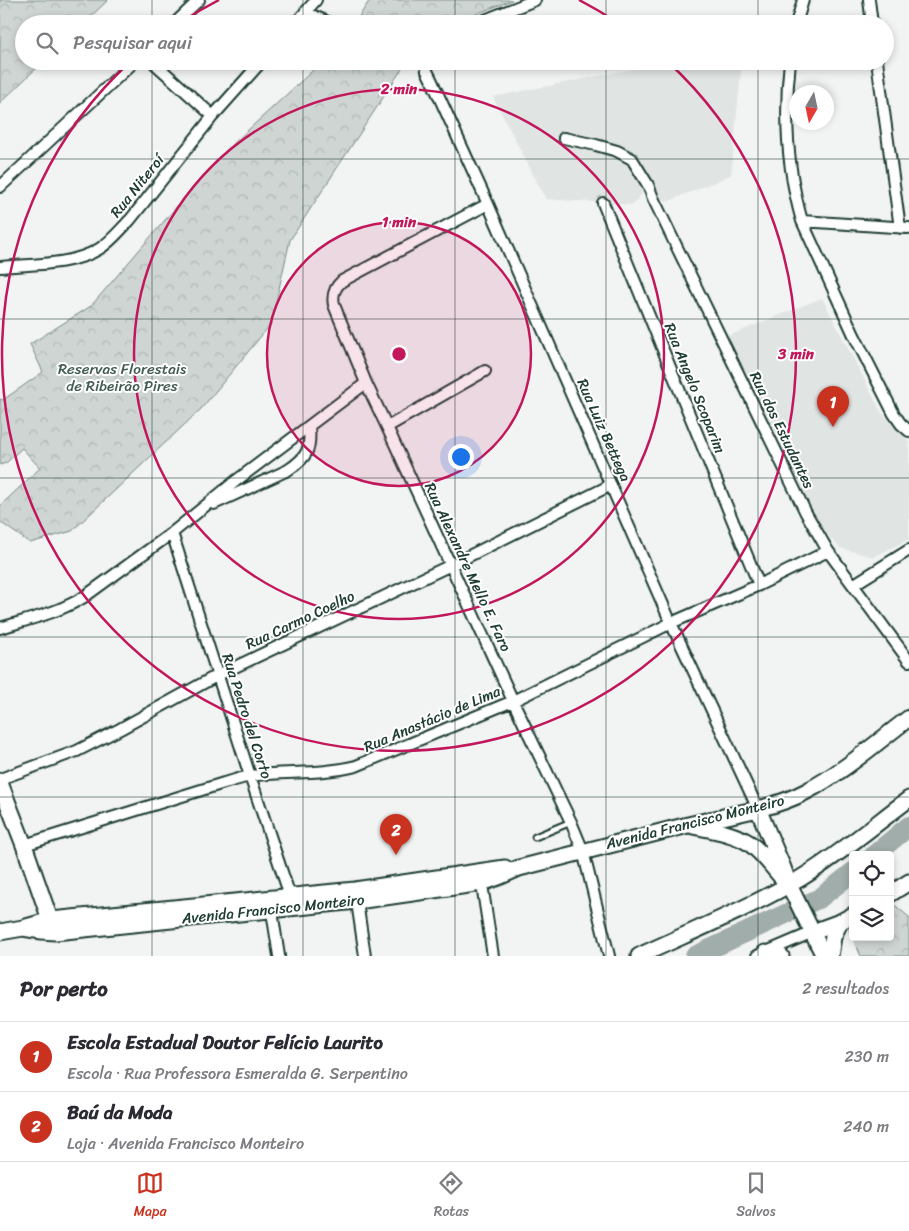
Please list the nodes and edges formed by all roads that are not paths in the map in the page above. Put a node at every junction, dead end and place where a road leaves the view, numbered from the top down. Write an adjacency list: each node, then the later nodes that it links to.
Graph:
1 (199, 0): 7 (street)
2 (316, 0): 6 (street)
3 (534, 0): 10 (street)
4 (803, 0): 11 (street)
5 (869, 0): 12 (street)
6 (305, 12): 8 (street); 9 (street)
7 (183, 15)
8 (302, 15)
9 (312, 15)
10 (497, 15)
11 (799, 15)
12 (871, 15)
13 (125, 70): 21 (street)
14 (162, 70): 19 (street)
15 (254, 70): 19 (street, Rua Niteroí)
16 (427, 70): 23 (street, Rua Luiz Bettega)
17 (789, 70): 24 (street)
18 (878, 70): 25 (street)
19 (213, 116): 26 (street, Rua Niteroí)
20 (564, 138): 36 (street, Rua dos Estudantes)
21 (0, 187)
22 (602, 203): 38 (street, Rua Angelo Scoparim)
23 (488, 204): 28 (street, Rua Alexandre Mello E. Faro); 32 (street, Rua Luiz Bettega)
24 (802, 221): 25 (street); 31 (street)
25 (904, 228)
26 (0, 267)
27 (485, 370): 30 (street)
28 (366, 383): 29 (street); 30 (street, Rua Alexandre Mello E. Faro)
29 (309, 426): 33 (street); 33 (street)
30 (387, 427): 37 (street, Rua Alexandre Mello E. Faro)
31 (909, 432)
32 (612, 485): 37 (street, Rua Carmo Coelho); 40 (street, Rua Luiz Bettega)
33 (206, 507): 34 (street)
34 (172, 533): 41 (street); 43 (street, Rua Pedro del Corto)
35 (909, 550): 39 (street)
36 (828, 551): 38 (street, Rua Anastácio de Lima); 39 (street, Rua dos Estudantes)
37 (451, 565): 43 (street, Rua Carmo Coelho); 44 (street, Rua Alexandre Mello E. Faro)
38 (759, 584): 40 (street, Rua Anastácio de Lima)
39 (853, 585): 42 (street, Rua dos Estudantes)
40 (671, 623): 44 (street, Rua Anastácio de Lima); 51 (street, Rua Luiz Bettega)
41 (0, 628)
42 (909, 661)
43 (218, 675): 46 (street, Rua Pedro del Corto); 47 (street, Rua Carmo Coelho)
44 (513, 701): 46 (street, Rua Anastácio de Lima); 52 (street, Rua Alexandre Mello E. Faro)
45 (909, 718): 51 (main road, Avenida Francisco Monteiro)
46 (250, 776): 55 (street, Rua Anastácio de Lima); 62 (street, Rua Pedro del Corto)
47 (0, 779)
48 (0, 783): 50 (main road)
49 (909, 799): 59 (main road)
50 (4, 802): 55 (main road)
51 (758, 809): 53 (main road, Avenida Francisco Monteiro); 59 (main road)
52 (571, 822): 54 (lane); 56 (street, Rua Alexandre Mello E. Faro)
53 (688, 825): 56 (main road, Avenida Francisco Monteiro); 59 (main road)
54 (535, 837)
55 (24, 844): 65 (main road)
56 (583, 851): 57 (main road, Avenida Francisco Monteiro); 72 (street, Rua Alexandre Mello E. Faro)
57 (481, 877): 61 (main road, Avenida Francisco Monteiro); 71 (street)
58 (909, 882): 60 (main road)
59 (792, 891): 67 (main road); 73 (main road)
60 (894, 891)
61 (356, 896): 62 (main road, Avenida Francisco Monteiro); 70 (street)
62 (292, 902): 63 (main road, Avenida Francisco Monteiro)
63 (270, 904): 65 (main road, Avenida Francisco Monteiro); 69 (street)
64 (846, 918): 67 (main road); 76 (main road)
65 (53, 926): 66 (main road, Avenida Francisco Monteiro)
66 (0, 932)
67 (813, 932): 68 (street); 75 (main road)
68 (761, 954): 74 (main road)
69 (279, 956)
70 (365, 956)
71 (493, 956)
72 (609, 956)
73 (639, 956)
74 (780, 956)
75 (824, 956)
76 (830, 956)

